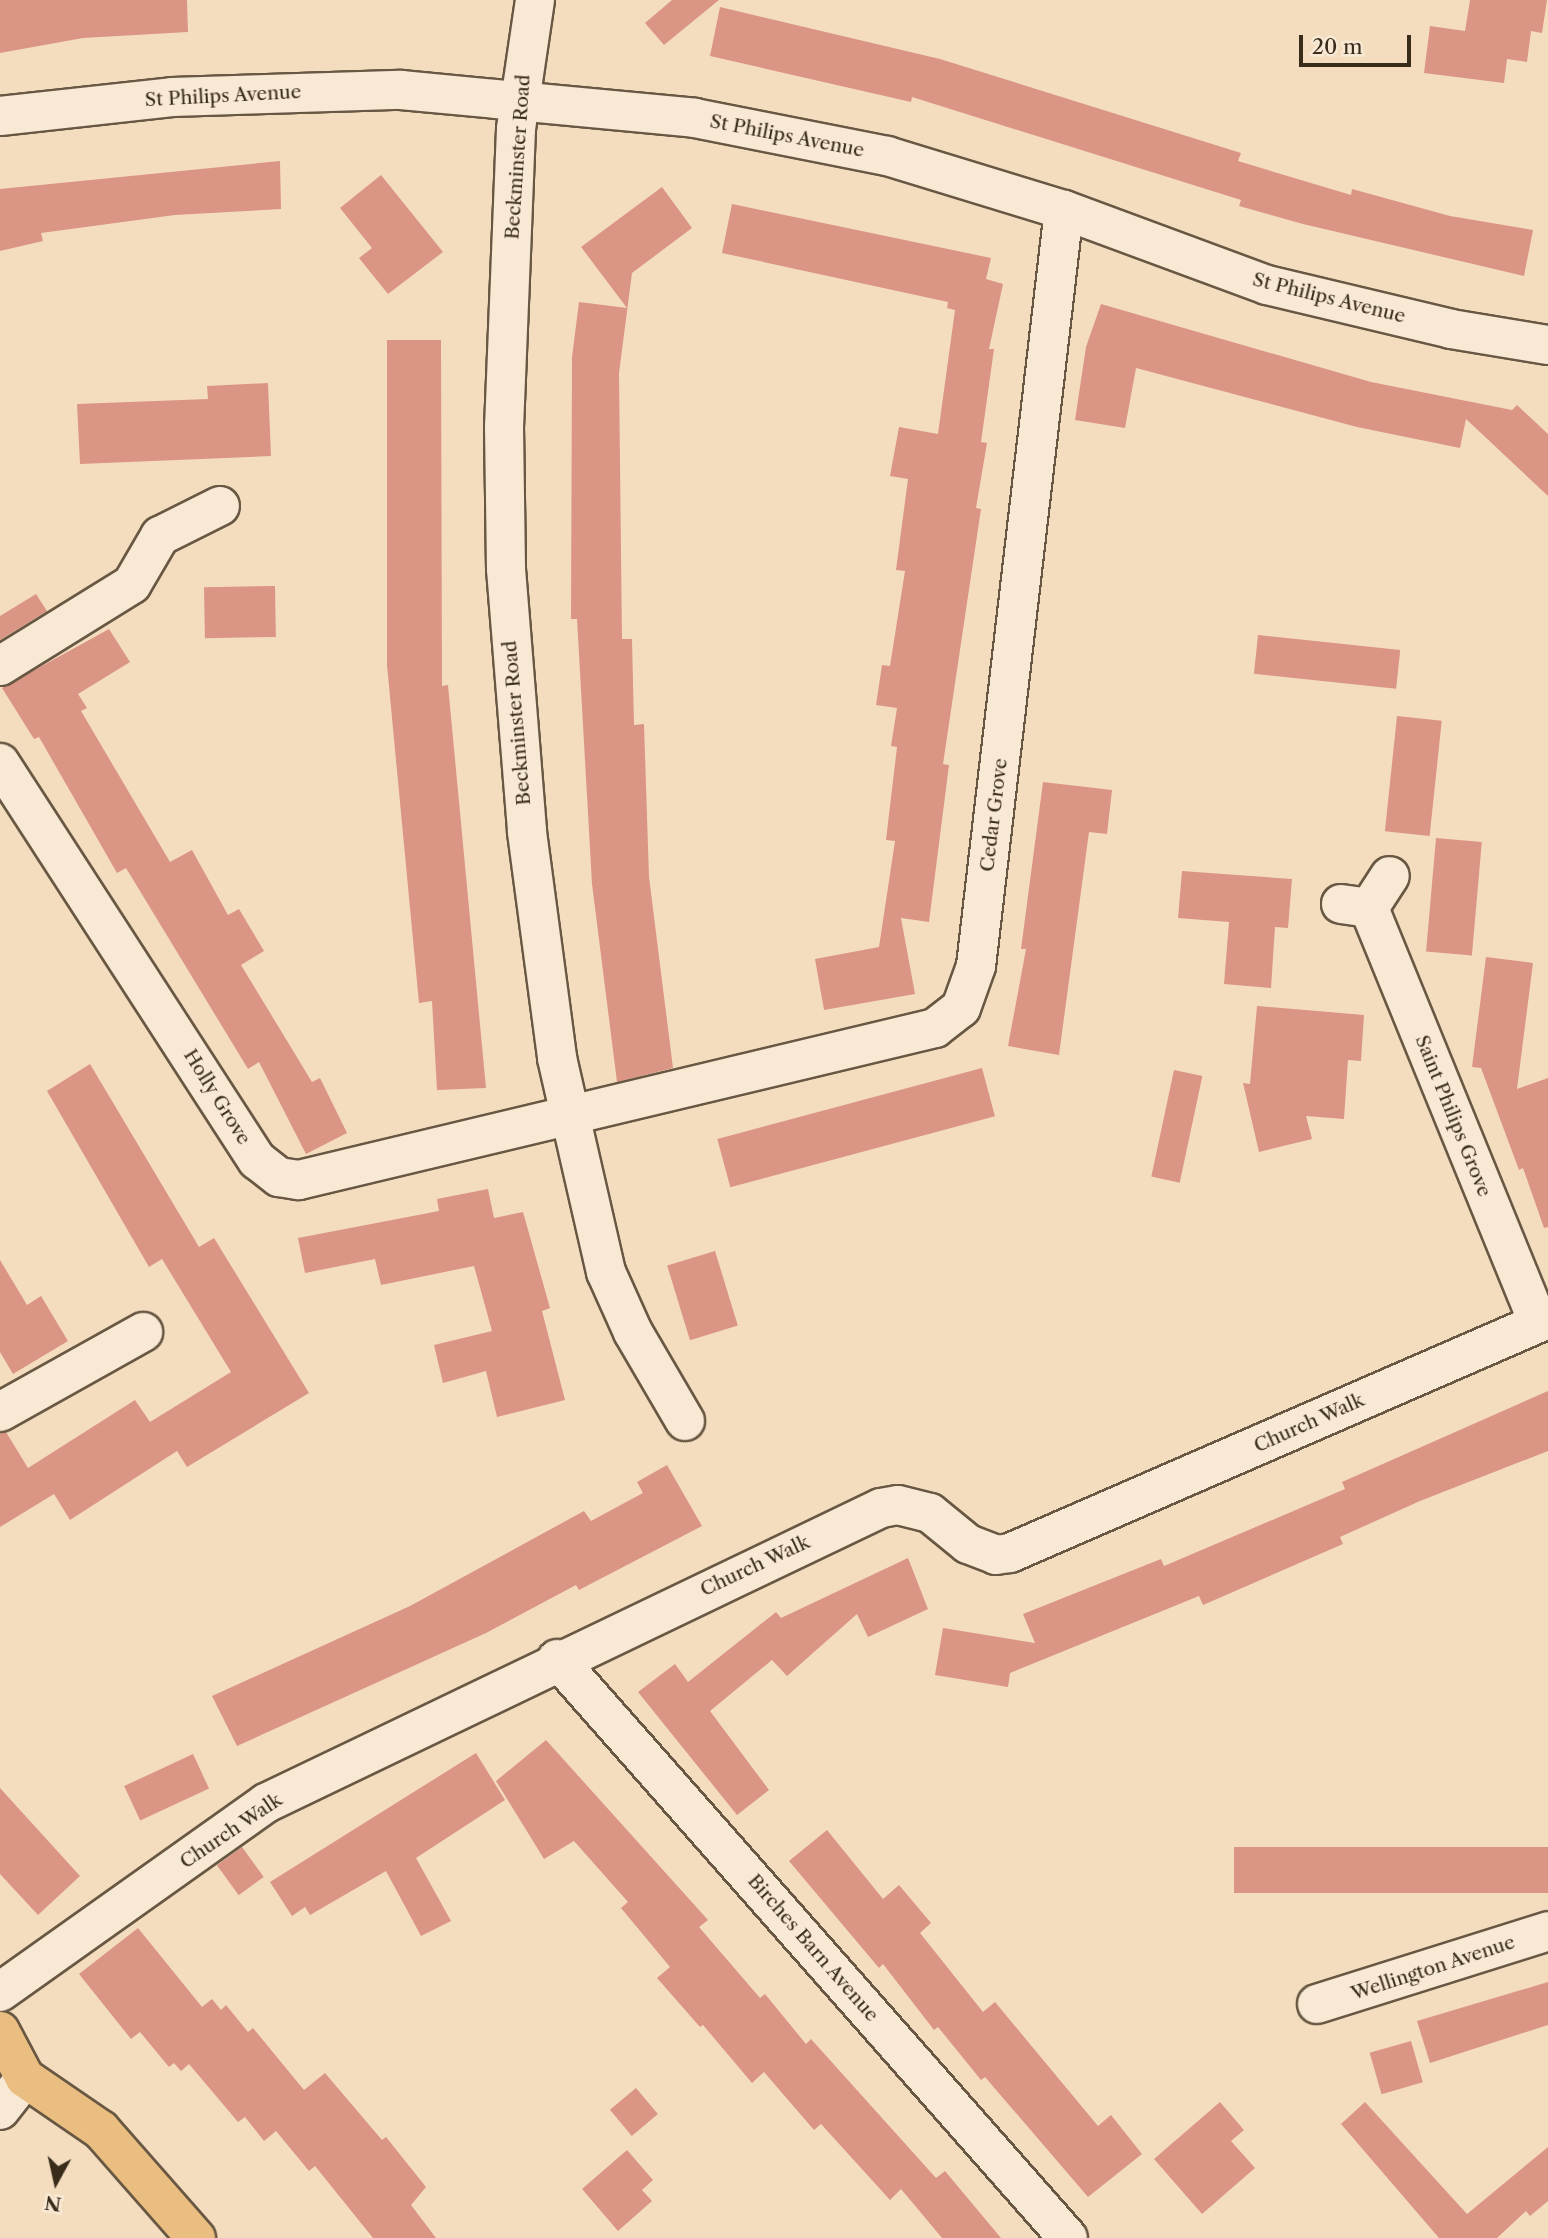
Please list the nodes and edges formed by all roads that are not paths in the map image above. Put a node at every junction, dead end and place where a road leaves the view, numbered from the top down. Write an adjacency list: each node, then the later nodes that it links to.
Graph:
1 (535, 0): 2 (street, Beckminster Road)
2 (520, 99): 3 (street, St Philips Avenue); 4 (street, St Philips Avenue); 10 (street, Beckminster Road)
3 (0, 116)
4 (1064, 211): 5 (street, St Philips Avenue); 10 (street, Cedar Grove)
5 (1548, 345)
6 (220, 506): 7 (street)
7 (0, 666)
8 (0, 764): 10 (street, Holly Grove)
9 (1390, 876): 11 (street, Saint Philips Grove)
10 (568, 1117): 14 (street, Beckminster Road)
11 (1543, 1321): 15 (street, Church Walk)
12 (143, 1332): 13 (street)
13 (0, 1412)
14 (685, 1421)
15 (557, 1659): 17 (street, Church Walk); 23 (street, Birches Barn Avenue)
16 (1548, 1931): 18 (street, Wellington Avenue)
17 (0, 1992)
18 (1317, 2004)
19 (0, 2031): 20 (main road)
20 (25, 2078): 21 (street); 22 (main road)
21 (0, 2110)
22 (196, 2238)
23 (1068, 2238)

